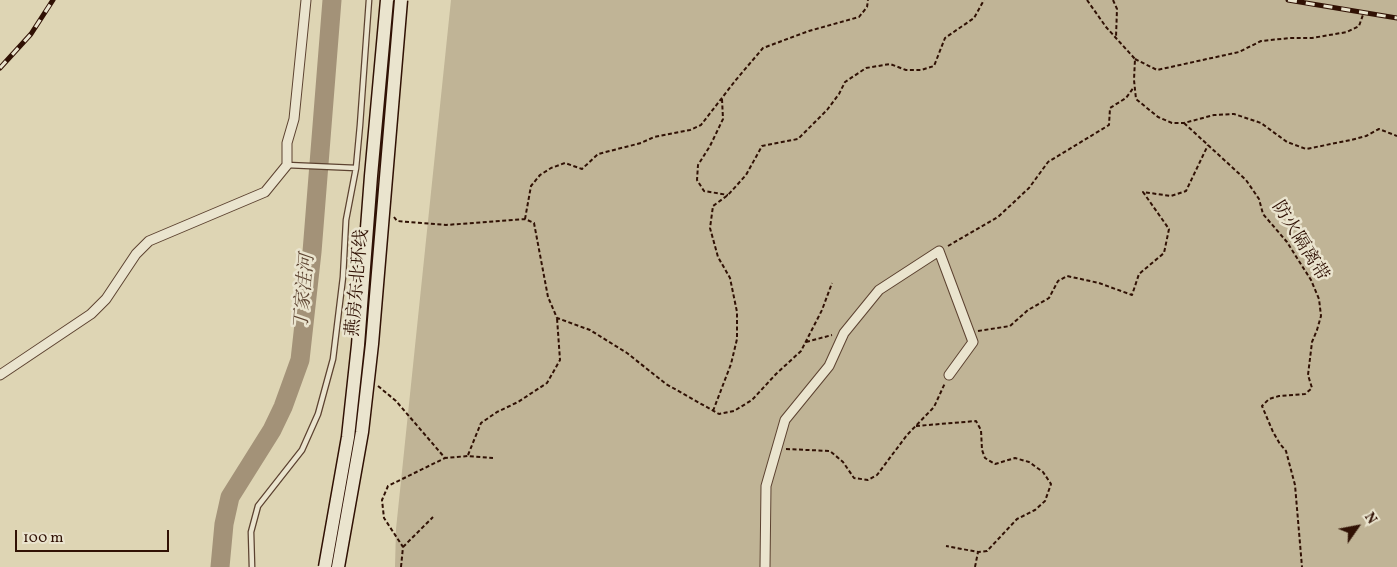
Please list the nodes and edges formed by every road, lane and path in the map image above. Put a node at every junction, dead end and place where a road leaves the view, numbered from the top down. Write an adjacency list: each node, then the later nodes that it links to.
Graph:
1 (306, 0): 17 (street)
2 (369, 0): 18 (lane)
3 (387, 0): 42 (main road, 燕房东北环线, bridge)
4 (401, 0): 43 (main road, 燕房东北环线, bridge)
5 (868, 0): 13 (path)
6 (984, 0): 19 (path)
7 (1087, 0): 10 (path)
8 (1113, 0): 10 (path)
9 (1364, 12): 11 (path)
10 (1116, 37): 11 (path)
11 (1135, 59): 12 (path)
12 (1135, 86): 14 (path); 22 (path)
13 (722, 98): 19 (path); 21 (path)
14 (1184, 123): 15 (path); 16 (path, 防火隔离带)
15 (1397, 136)
16 (1208, 145): 25 (path); 47 (path, 防火隔离带)
17 (287, 165): 18 (lane); 28 (street)
18 (356, 168): 41 (lane)
19 (728, 195): 31 (path)
20 (391, 213): 21 (path)
21 (525, 219): 24 (path)
22 (939, 251): 25 (street); 26 (street)
23 (832, 283): 27 (path)
24 (557, 318): 31 (path); 34 (path)
25 (969, 332): 29 (street)
26 (844, 333): 27 (path); 33 (street)
27 (806, 342): 31 (path)
28 (0, 375)
29 (949, 375): 32 (path)
30 (375, 383): 35 (path)
31 (713, 411)
32 (916, 426): 33 (path); 40 (path)
33 (776, 449): 45 (street)
34 (468, 456): 35 (path); 36 (path)
35 (446, 458): 39 (path)
36 (493, 458)
37 (433, 517): 39 (path)
38 (946, 546): 40 (path)
39 (403, 547): 44 (path)
40 (978, 552): 46 (path)
41 (252, 567)
42 (325, 567)
43 (338, 567)
44 (401, 567)
45 (765, 567)
46 (975, 567)
47 (1302, 567)

